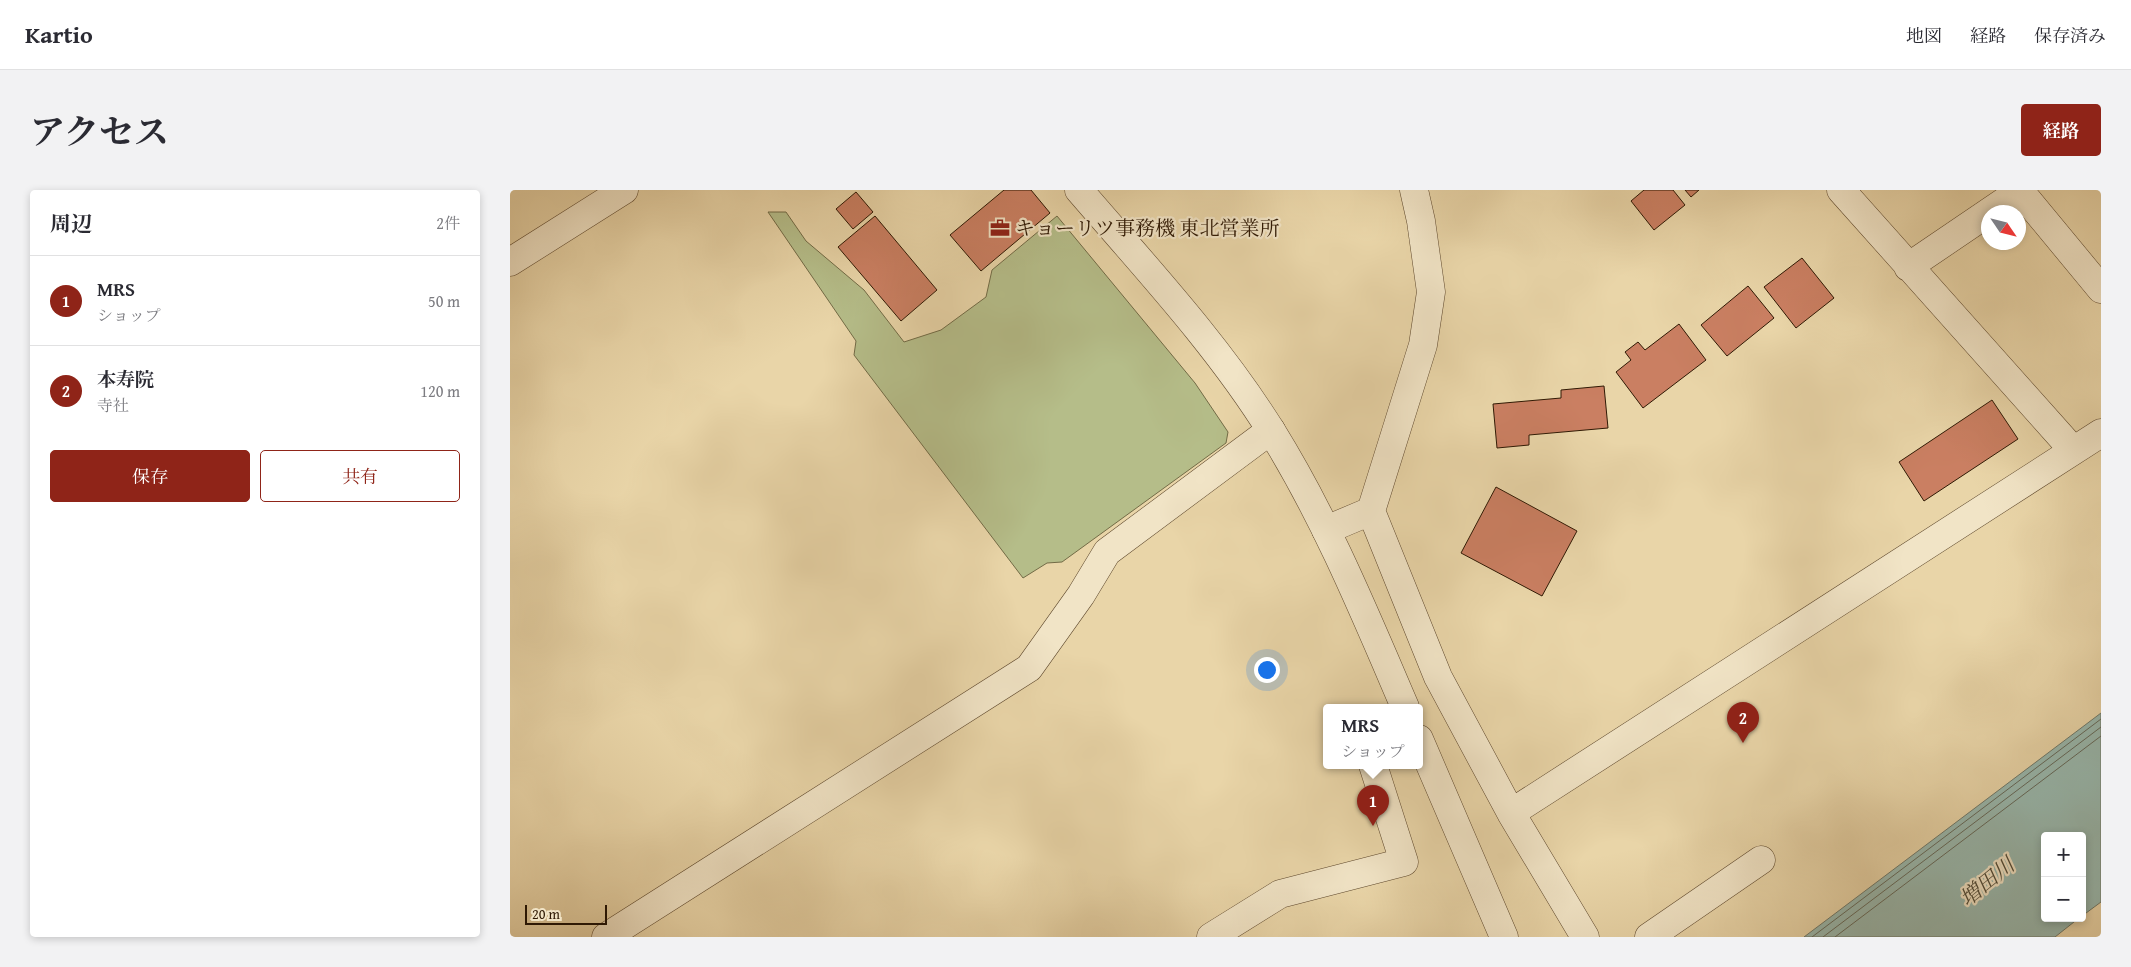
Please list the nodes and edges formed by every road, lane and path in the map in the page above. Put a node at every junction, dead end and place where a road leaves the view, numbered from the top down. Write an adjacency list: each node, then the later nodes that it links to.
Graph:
1 (624, 190): 5 (street)
2 (1079, 190): 8 (street)
3 (1414, 190): 11 (street)
4 (1841, 190): 6 (street)
5 (510, 262)
6 (1908, 267): 7 (street); 10 (street)
7 (2101, 289)
8 (1271, 430): 12 (street); 18 (street)
9 (2101, 433): 10 (street)
10 (2073, 450): 16 (street)
11 (1371, 511): 12 (street); 16 (street)
12 (1326, 530): 13 (street)
13 (1398, 704)
14 (1423, 748): 20 (street)
15 (1374, 769): 19 (street)
16 (1511, 813): 21 (street)
17 (1761, 860): 22 (street)
18 (606, 937)
19 (1211, 937)
20 (1504, 937)
21 (1585, 937)
22 (1649, 937)

